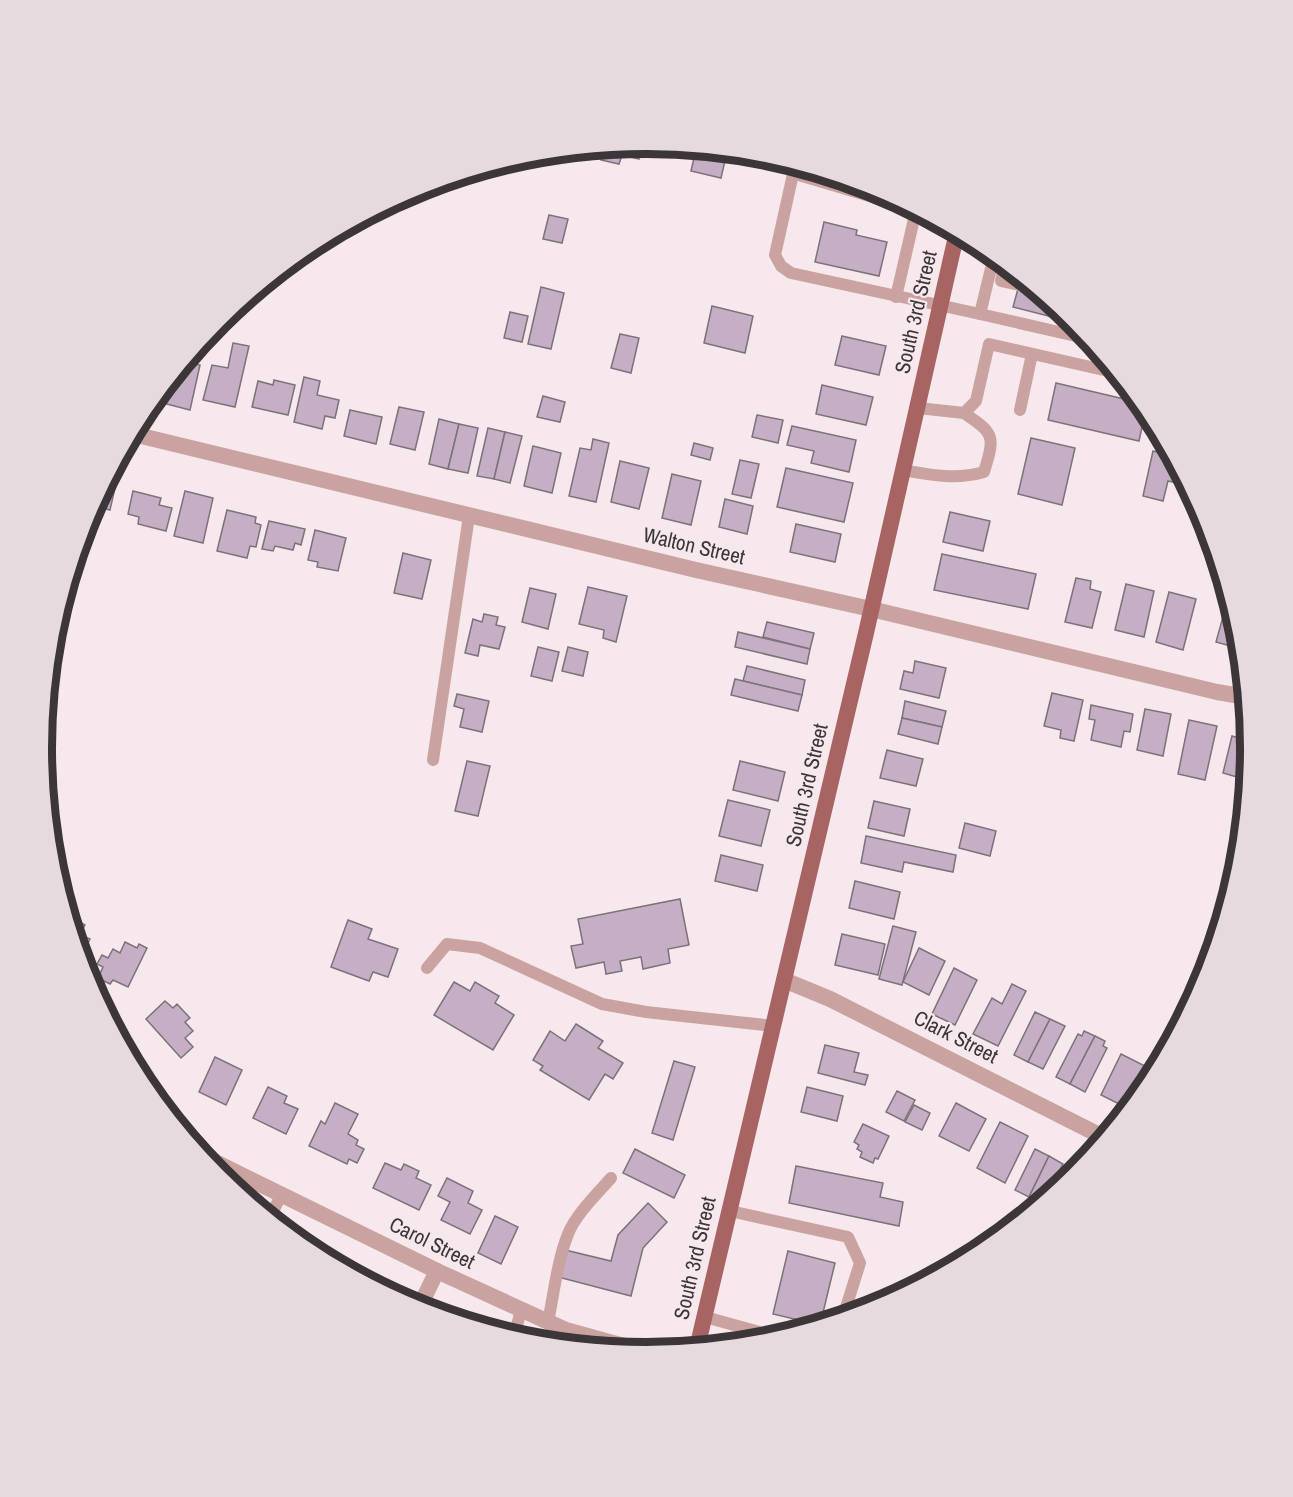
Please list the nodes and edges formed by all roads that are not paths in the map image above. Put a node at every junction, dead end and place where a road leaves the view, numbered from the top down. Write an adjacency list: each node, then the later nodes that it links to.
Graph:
1 (793, 173): 7 (lane)
2 (914, 218): 7 (lane)
3 (955, 241): 8 (main road, South 3rd Street)
4 (992, 265): 9 (lane)
5 (1003, 273): 6 (lane)
6 (1017, 285)
7 (896, 297): 8 (lane)
8 (940, 307): 9 (lane); 13 (main road, South 3rd Street)
9 (980, 314): 10 (lane)
10 (1074, 335)
11 (1032, 354): 12 (lane); 14 (lane); 15 (lane)
12 (1104, 370)
13 (918, 408): 15 (lane); 17 (main road, South 3rd Street)
14 (1020, 410)
15 (964, 413): 17 (lane)
16 (141, 436): 18 (street, Walton Street)
17 (903, 470): 19 (main road, South 3rd Street)
18 (469, 516): 19 (street, Walton Street); 21 (lane)
19 (872, 609): 20 (street, Walton Street); 23 (main road, South 3rd Street)
20 (1237, 695)
21 (433, 760)
22 (427, 968): 24 (lane)
23 (784, 980): 24 (main road, South 3rd Street); 25 (street, Clark Street)
24 (774, 1026): 30 (main road, South 3rd Street)
25 (1098, 1134)
26 (223, 1166): 28 (street, Carol Street)
27 (611, 1178): 36 (lane)
28 (282, 1194): 29 (lane); 31 (street, Carol Street)
29 (274, 1211)
30 (730, 1211): 33 (lane); 35 (main road, South 3rd Street)
31 (437, 1271): 32 (street); 34 (street, Carol Street)
32 (424, 1299)
33 (846, 1308)
34 (521, 1310): 36 (street, Carol Street); 37 (lane)
35 (705, 1317): 38 (lane); 40 (main road, South 3rd Street)
36 (548, 1322): 39 (street, Carol Street)
37 (516, 1328)
38 (758, 1332)
39 (600, 1340)
40 (699, 1340)

